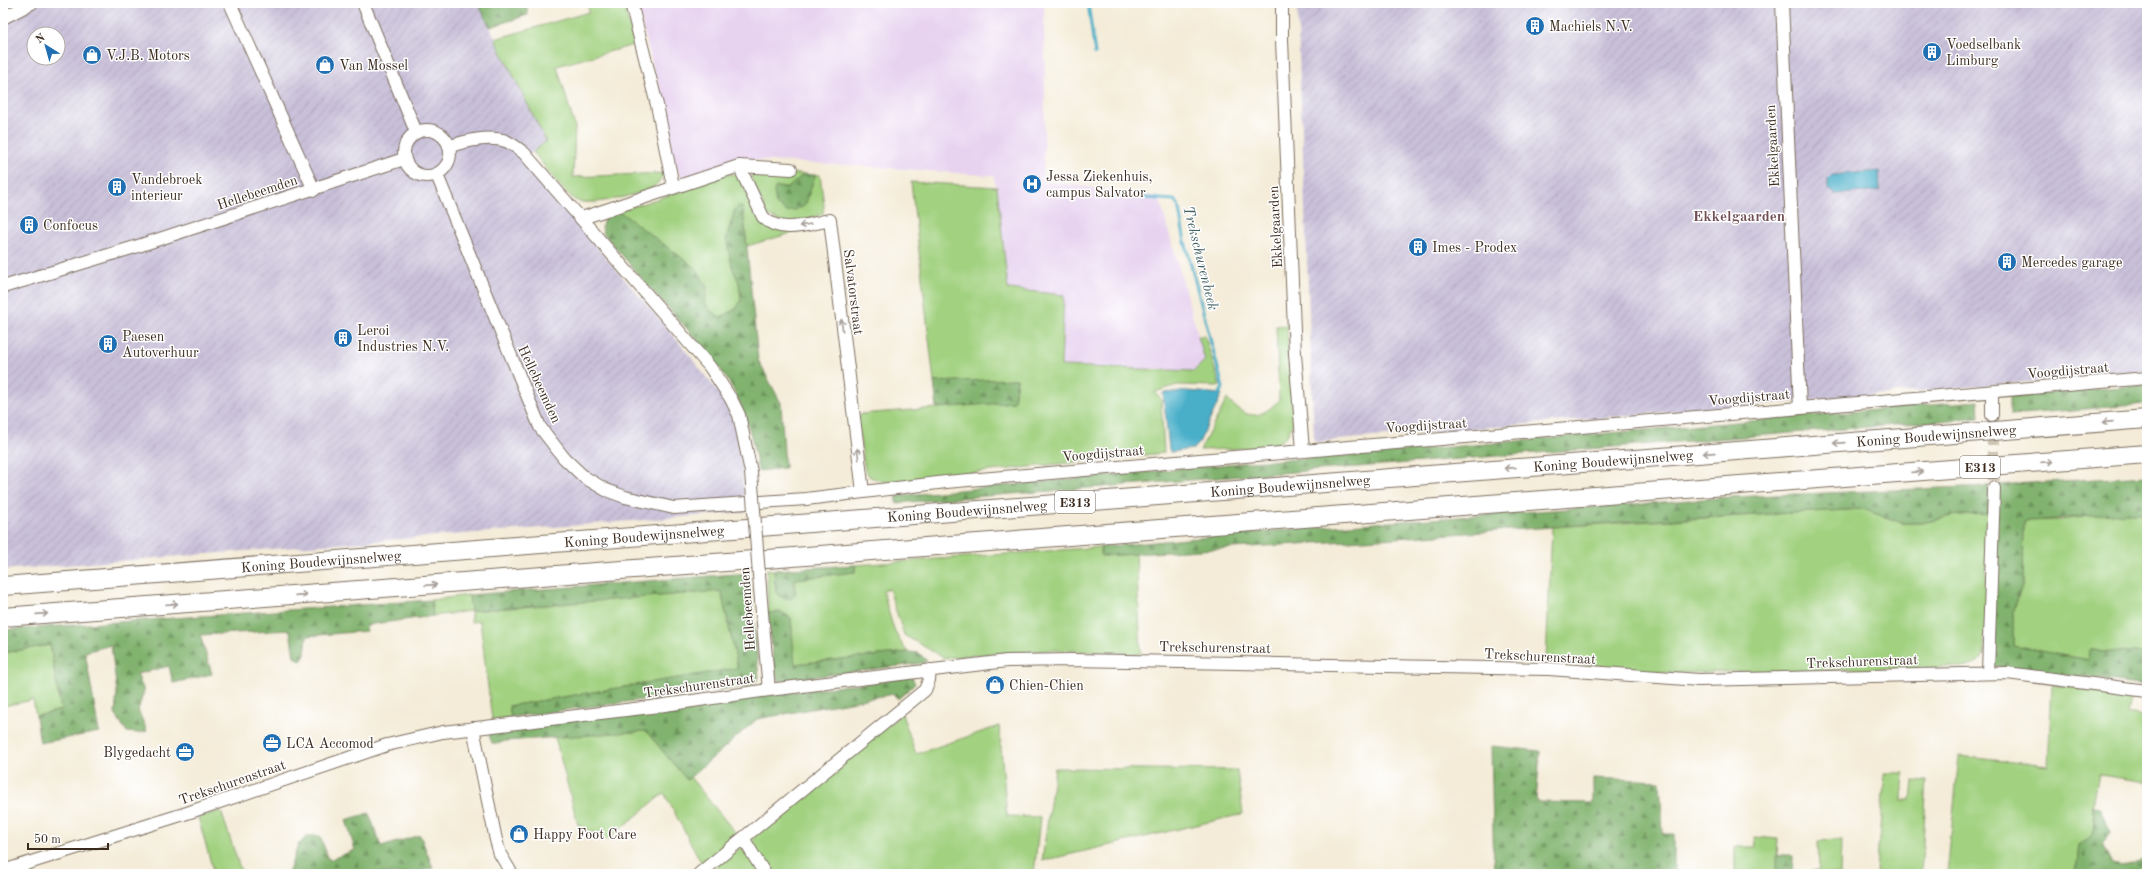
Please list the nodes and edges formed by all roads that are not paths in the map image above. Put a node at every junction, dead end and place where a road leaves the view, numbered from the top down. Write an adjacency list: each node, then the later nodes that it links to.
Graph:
1 (32, 3): 7 (street)
2 (230, 3): 15 (street, Hellebeemden)
3 (363, 3): 8 (street)
4 (631, 3): 14 (street)
5 (1282, 3): 23 (street, Ekkelgaarden)
6 (1782, 3): 20 (street, Ekkelgaarden)
7 (3, 18)
8 (416, 132): 9 (street); 10 (street)
9 (450, 146): 13 (street); 16 (street, Hellebeemden)
10 (404, 159): 13 (street); 15 (street, Hellebeemden)
11 (739, 166): 12 (street); 14 (street); 28 (street, Salvatorstraat, one-way to 11)
12 (791, 169)
13 (437, 175): 28 (street, Hellebeemden)
14 (673, 186): 16 (street)
15 (314, 190): 17 (street, Hellebeemden)
16 (582, 218): 33 (street, Hellebeemden, bridge)
17 (3, 287)
18 (2147, 378): 19 (street, Voogdijstraat)
19 (1992, 392): 20 (street, Voogdijstraat); 21 (street)
20 (1800, 408): 23 (street, Voogdijstraat)
21 (1992, 415)
22 (2147, 419): 29 (highway, Koning Boudewijnsnelweg / E313, one-way to 29)
23 (1303, 450): 28 (street, Voogdijstraat)
24 (2147, 454): 25 (highway, E313)
25 (2082, 459): 26 (highway); 30 (highway, E313, one-way to 25)
26 (2147, 466)
27 (1994, 488): 32 (street)
28 (863, 492)
29 (3, 586)
30 (3, 617)
31 (930, 670): 32 (street, Trekschurenstraat); 33 (street, Trekschurenstraat); 36 (street)
32 (1988, 673): 34 (street, Trekschurenstraat)
33 (769, 690): 35 (street, Trekschurenstraat)
34 (2147, 691)
35 (473, 728): 37 (street, Trekschurenstraat); 38 (street)
36 (743, 838): 39 (street); 40 (street)
37 (3, 871)
38 (512, 874)
39 (699, 874)
40 (766, 874)

